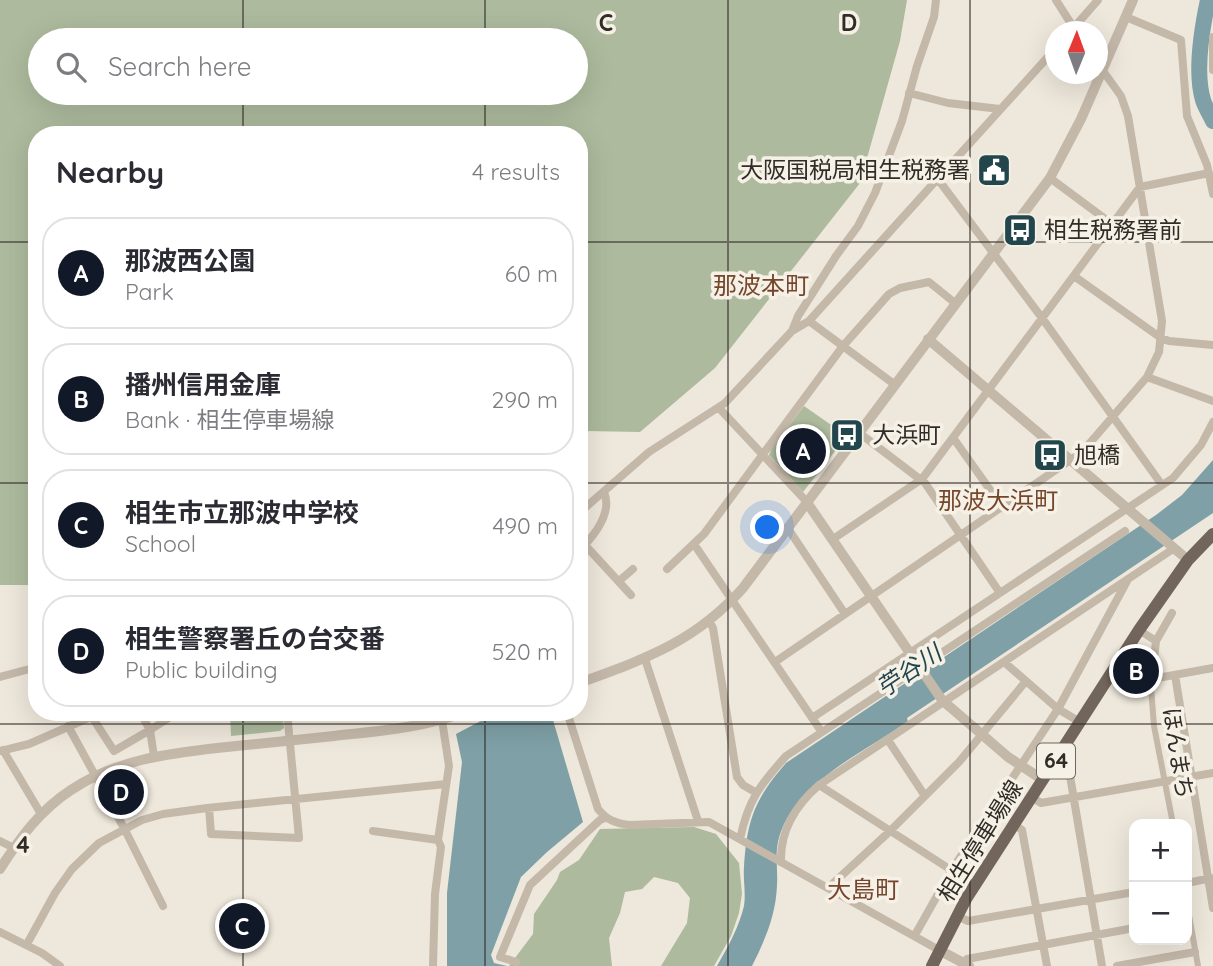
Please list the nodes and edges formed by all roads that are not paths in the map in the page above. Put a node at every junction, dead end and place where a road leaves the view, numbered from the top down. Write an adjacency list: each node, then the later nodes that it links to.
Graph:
1 (936, 0): 14 (street)
2 (1056, 0): 6 (street)
3 (1098, 0): 7 (street)
4 (1133, 0): 5 (street)
5 (1126, 17): 9 (street); 16 (street)
6 (1068, 21)
7 (1080, 21)
8 (1213, 37): 11 (street)
9 (1108, 52)
10 (1045, 59): 15 (street)
11 (1213, 70)
12 (1108, 78): 19 (street)
13 (1093, 84): 18 (street)
14 (909, 93): 15 (street); 27 (street)
15 (1000, 110): 17 (street)
16 (1209, 173): 19 (street); 20 (street)
17 (937, 178): 22 (street); 26 (street)
18 (1050, 178): 21 (street); 22 (street)
19 (1140, 187): 21 (street); 28 (street)
20 (1213, 194)
21 (1112, 225): 23 (street)
22 (994, 253): 24 (street); 25 (street)
23 (1074, 276): 25 (street); 28 (street)
24 (955, 303): 29 (street); 31 (street)
25 (1042, 318): 34 (street); 37 (street)
26 (809, 321): 27 (street); 31 (street)
27 (792, 331): 36 (street)
28 (1161, 338): 30 (street); 32 (street)
29 (928, 339): 33 (street); 34 (street)
30 (1213, 345)
31 (843, 346): 33 (street); 41 (street)
32 (1147, 377): 35 (street); 37 (street)
33 (894, 384): 39 (street)
34 (989, 390): 40 (street); 42 (street)
35 (1213, 401)
36 (719, 408): 41 (street); 45 (street)
37 (1114, 417): 42 (street); 44 (street)
38 (1213, 422): 44 (street)
39 (858, 432): 43 (street); 46 (street)
40 (954, 439): 43 (street); 48 (street)
41 (763, 453): 46 (street); 56 (street)
42 (1072, 461): 48 (street); 49 (street)
43 (922, 479): 53 (street); 54 (street)
44 (1162, 485): 49 (street)
45 (604, 492): 47 (street); 55 (street)
46 (806, 501): 50 (street); 54 (street)
47 (588, 505)
48 (1003, 508): 53 (street)
49 (1126, 508): 57 (street); 64 (street)
50 (787, 527): 67 (street); 69 (street)
51 (1125, 531): 77 (street)
52 (1213, 534): 59 (main road, 相生停車場線 / 64)
53 (961, 536): 64 (street); 66 (street)
54 (833, 538): 66 (street)
55 (588, 542)
56 (694, 544): 61 (street); 67 (street)
57 (1172, 548): 59 (street); 62 (street)
58 (588, 553): 63 (street)
59 (1188, 560): 71 (main road, 相生停車場線 / 64)
60 (633, 569): 63 (street)
61 (667, 569)
62 (1128, 579): 76 (street); 86 (street)
63 (619, 581): 65 (street)
64 (1000, 593): 73 (street)
65 (631, 594)
66 (872, 596): 69 (street); 73 (street)
67 (733, 600): 70 (street); 75 (street)
68 (1172, 613): 72 (street)
69 (845, 614): 75 (street)
70 (709, 621): 74 (street); 116 (street)
71 (1139, 630): 72 (street); 97 (main road, 相生停車場線 / 64)
72 (1156, 641): 84 (street)
73 (910, 653): 77 (street); 87 (street)
74 (645, 659): 82 (street); 125 (street)
75 (775, 662): 87 (street)
76 (1004, 662): 83 (street); 85 (street)
77 (920, 667): 85 (street); 101 (street)
78 (1213, 668): 80 (street)
79 (28, 669): 81 (street)
80 (1175, 675): 84 (street); 111 (street)
81 (0, 677)
82 (588, 680)
83 (1026, 681): 86 (street); 102 (street)
84 (1151, 683): 113 (street, ほんまち)
85 (943, 701): 102 (street); 104 (street)
86 (1058, 709): 97 (street); 108 (street)
87 (812, 718): 101 (street)
88 (81, 721): 99 (street)
89 (95, 721): 100 (street)
90 (145, 721): 100 (street)
91 (164, 721): 100 (street)
92 (288, 721): 103 (street)
93 (416, 721): 98 (street)
94 (437, 721): 98 (street)
95 (442, 721): 114 (street)
96 (571, 721): 123 (street)
97 (1080, 722): 107 (main road, 相生停車場線 / 64)
98 (417, 725): 103 (street)
99 (68, 726): 105 (street); 110 (street)
100 (150, 730): 106 (street)
101 (821, 731): 116 (street)
102 (983, 735): 108 (street); 117 (street)
103 (290, 740): 106 (street); 120 (street)
104 (888, 740): 115 (street); 117 (street)
105 (1, 750): 122 (street)
106 (154, 755): 110 (street)
107 (1058, 757): 112 (main road, 相生停車場線 / 64); 118 (street)
108 (1021, 766): 112 (street); 136 (street)
109 (1213, 773): 111 (street)
110 (96, 775): 122 (street); 127 (street)
111 (1191, 777): 113 (street); 137 (street)
112 (1043, 780): 119 (main road, 相生停車場線 / 64)
113 (1165, 781): 118 (street); 124 (street, ほんまち)
114 (446, 784): 120 (street); 130 (street)
115 (819, 785): 129 (street); 134 (street)
116 (755, 792): 131 (street)
117 (925, 796): 129 (street)
118 (1073, 797): 119 (street); 142 (street)
119 (1032, 798): 126 (main road, 相生停車場線 / 64)
120 (296, 799): 121 (street); 121 (street)
121 (209, 808): 127 (street)
122 (41, 814): 133 (street)
123 (605, 818): 125 (street); 156 (street)
124 (1172, 819)
125 (698, 821): 131 (street)
126 (1015, 825): 139 (main road, 相生停車場線 / 64); 145 (street)
127 (124, 828): 143 (street); 152 (street)
128 (373, 831): 130 (street)
129 (889, 832): 136 (street); 140 (street)
130 (438, 840): 159 (street)
131 (742, 840): 134 (street)
132 (0, 841): 133 (street)
133 (14, 848): 135 (street)
134 (779, 861): 140 (street)
135 (0, 869)
136 (951, 871): 139 (street); 150 (street)
137 (1210, 878): 138 (street); 144 (street)
138 (1192, 882)
139 (976, 886): 146 (main road, 相生停車場線 / 64)
140 (828, 888): 150 (street)
141 (1129, 893): 142 (street)
142 (1090, 900): 145 (street); 151 (street)
143 (163, 906)
144 (1213, 908)
145 (1037, 909): 146 (street); 153 (street)
146 (957, 916): 154 (main road, 相生停車場線 / 64)
147 (1129, 929): 151 (street)
148 (0, 932): 152 (street)
149 (1192, 934): 155 (street)
150 (915, 935): 154 (street)
151 (1097, 935): 153 (street); 162 (street)
152 (27, 944): 158 (street)
153 (1043, 944): 157 (street); 161 (street)
154 (939, 950): 157 (street); 160 (main road, 相生停車場線 / 64)
155 (1195, 952): 163 (street); 164 (street)
156 (516, 962)
157 (966, 965)
158 (60, 966)
159 (433, 966)
160 (932, 966)
161 (1047, 966)
162 (1102, 966)
163 (1117, 966)
164 (1198, 966)

